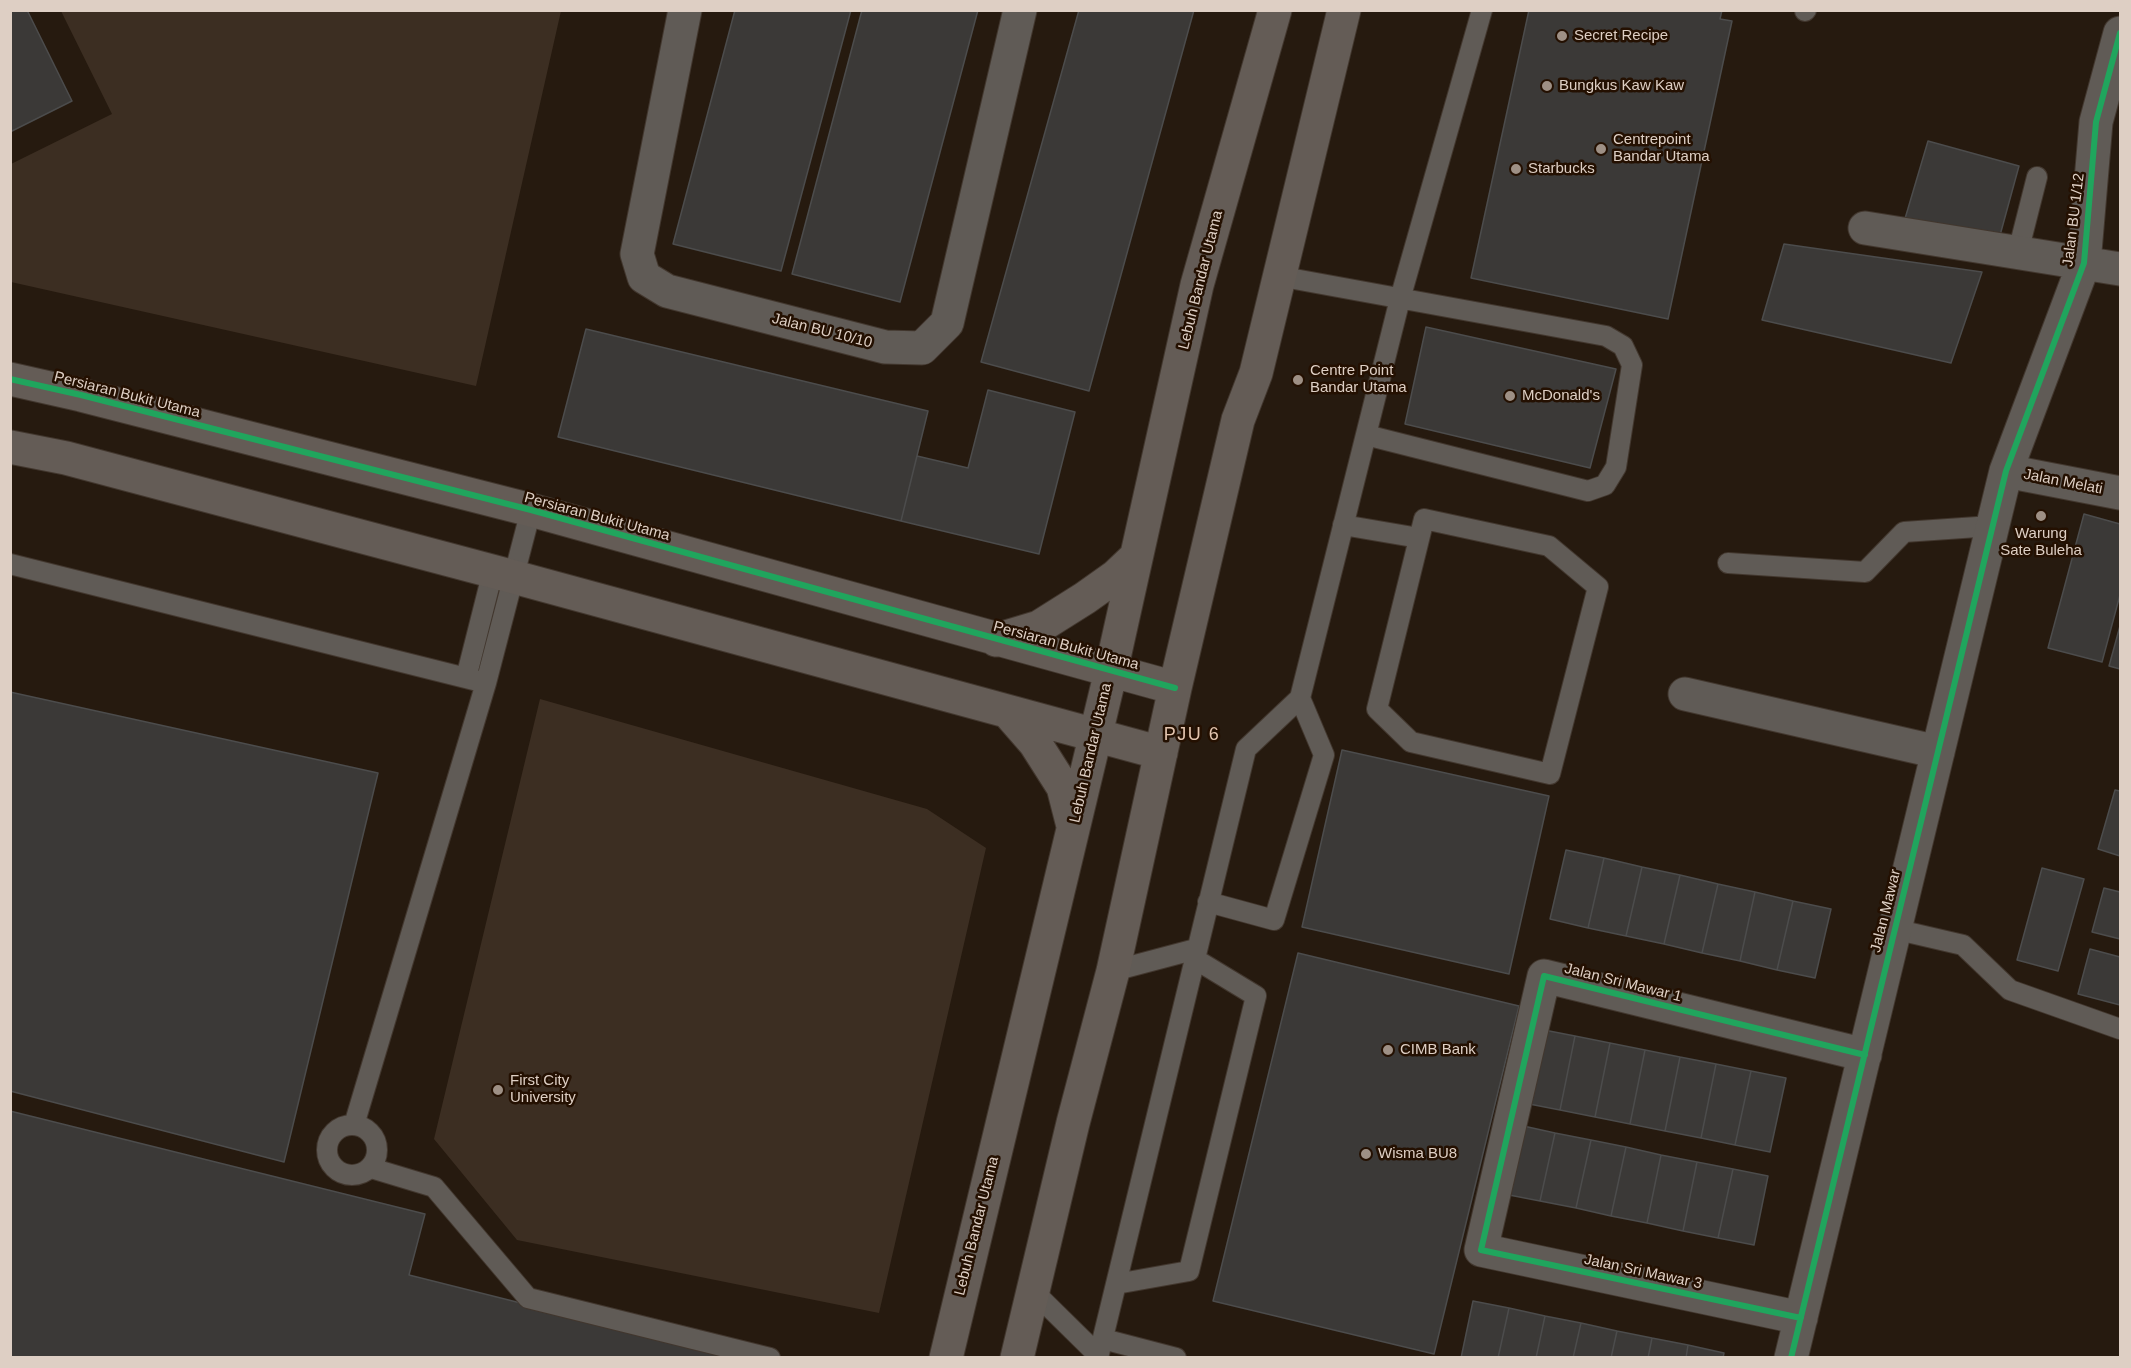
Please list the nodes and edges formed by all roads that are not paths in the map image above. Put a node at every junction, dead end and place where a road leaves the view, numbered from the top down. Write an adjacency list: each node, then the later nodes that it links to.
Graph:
1 (685, 10): 2 (street, Jalan BU 10/10)
2 (1020, 10)
3 (1275, 10): 23 (main road, Lebuh Bandar Utama)
4 (1344, 10): 12 (main road)
5 (1482, 10): 13 (lane)
6 (2121, 33): 10 (street, Jalan BU 1/12)
7 (2037, 177): 9 (lane)
8 (1865, 228): 9 (street)
9 (2018, 252): 10 (street)
10 (2084, 262): 11 (street); 17 (street, Jalan BU 1/12)
11 (2121, 269)
12 (1278, 276): 13 (lane); 31 (main road)
13 (1400, 299): 15 (lane); 15 (lane)
14 (10, 378): 19 (main road, Persiaran Bukit Utama)
15 (1366, 435): 20 (lane)
16 (10, 447): 26 (main road)
17 (2006, 471): 18 (street, Jalan Melati); 21 (street, Jalan Mawar)
18 (2121, 493)
19 (531, 510): 26 (lane); 27 (main road, Persiaran Bukit Utama)
20 (1343, 525): 22 (lane); 33 (lane)
21 (1992, 526): 24 (lane); 36 (street, Jalan Mawar)
22 (1419, 538): 22 (lane)
23 (1136, 557): 27 (main road); 28 (main road, Lebuh Bandar Utama)
24 (1728, 563)
25 (10, 564): 29 (lane)
26 (504, 574): 29 (lane); 30 (lane); 34 (main road)
27 (996, 640): 28 (main road, Persiaran Bukit Utama)
28 (1111, 671): 31 (main road, Persiaran Bukit Utama); 35 (main road, Lebuh Bandar Utama)
29 (466, 678): 30 (lane)
30 (486, 683): 45 (lane)
31 (1175, 688): 37 (main road)
32 (1685, 694): 36 (street)
33 (1300, 698): 39 (lane); 39 (lane)
34 (1008, 712): 35 (main road); 38 (main road)
35 (1095, 735): 37 (main road); 38 (main road, Lebuh Bandar Utama)
36 (1938, 752): 40 (street, Jalan Mawar)
37 (1161, 753): 42 (main road)
38 (1073, 828): 53 (main road, Lebuh Bandar Utama)
39 (1208, 902): 41 (lane)
40 (1894, 929): 43 (lane); 44 (street, Jalan Mawar)
41 (1196, 954): 42 (lane); 48 (lane); 48 (lane)
42 (1113, 971): 49 (main road)
43 (2121, 1029)
44 (1865, 1055): 47 (street, Jalan Sri Mawar 1); 50 (street, Jalan Mawar)
45 (354, 1125): 46 (lane); 46 (lane)
46 (370, 1168): 52 (lane)
47 (1481, 1251): 50 (street, Jalan Sri Mawar 3)
48 (1116, 1284): 51 (lane)
49 (1033, 1291): 51 (lane); 54 (main road)
50 (1801, 1318): 56 (street, Jalan Mawar)
51 (1100, 1351): 55 (lane)
52 (770, 1358)
53 (946, 1358)
54 (1017, 1358)
55 (1176, 1358)
56 (1791, 1358)

